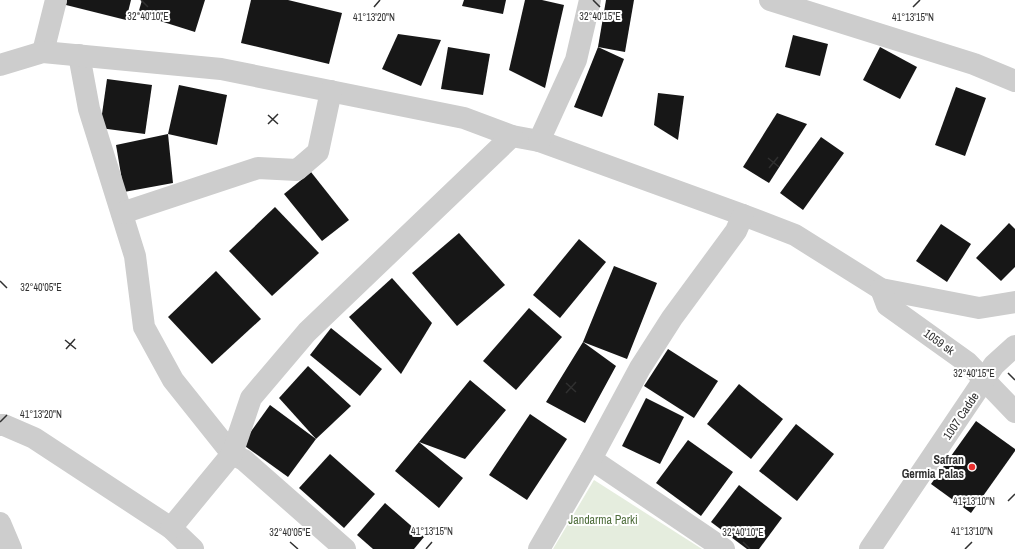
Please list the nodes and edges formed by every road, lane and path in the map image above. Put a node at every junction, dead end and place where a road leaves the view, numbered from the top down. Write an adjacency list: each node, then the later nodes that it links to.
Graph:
1 (56, 0): 4 (street)
2 (590, 0): 10 (street)
3 (770, 0): 7 (street)
4 (43, 52): 5 (street); 6 (street)
5 (79, 55): 8 (street); 11 (street)
6 (0, 65)
7 (1015, 81)
8 (331, 91): 9 (street); 11 (street)
9 (512, 136): 10 (street); 19 (street)
10 (539, 141): 12 (street)
11 (122, 213): 19 (street)
12 (743, 215): 13 (street); 20 (street)
13 (881, 289): 14 (street); 16 (street, 1059 sk)
14 (1015, 302)
15 (1015, 346): 16 (street, 1007 Cadde)
16 (985, 380): 17 (street, 1059 sk); 28 (street, 1007 Cadde)
17 (1015, 412)
18 (0, 424): 22 (street)
19 (232, 454): 22 (street); 25 (street)
20 (591, 459): 26 (street); 27 (street)
21 (0, 523): 23 (street)
22 (171, 528): 24 (street)
23 (11, 549)
24 (193, 549)
25 (345, 549)
26 (539, 549)
27 (724, 549)
28 (870, 549)

